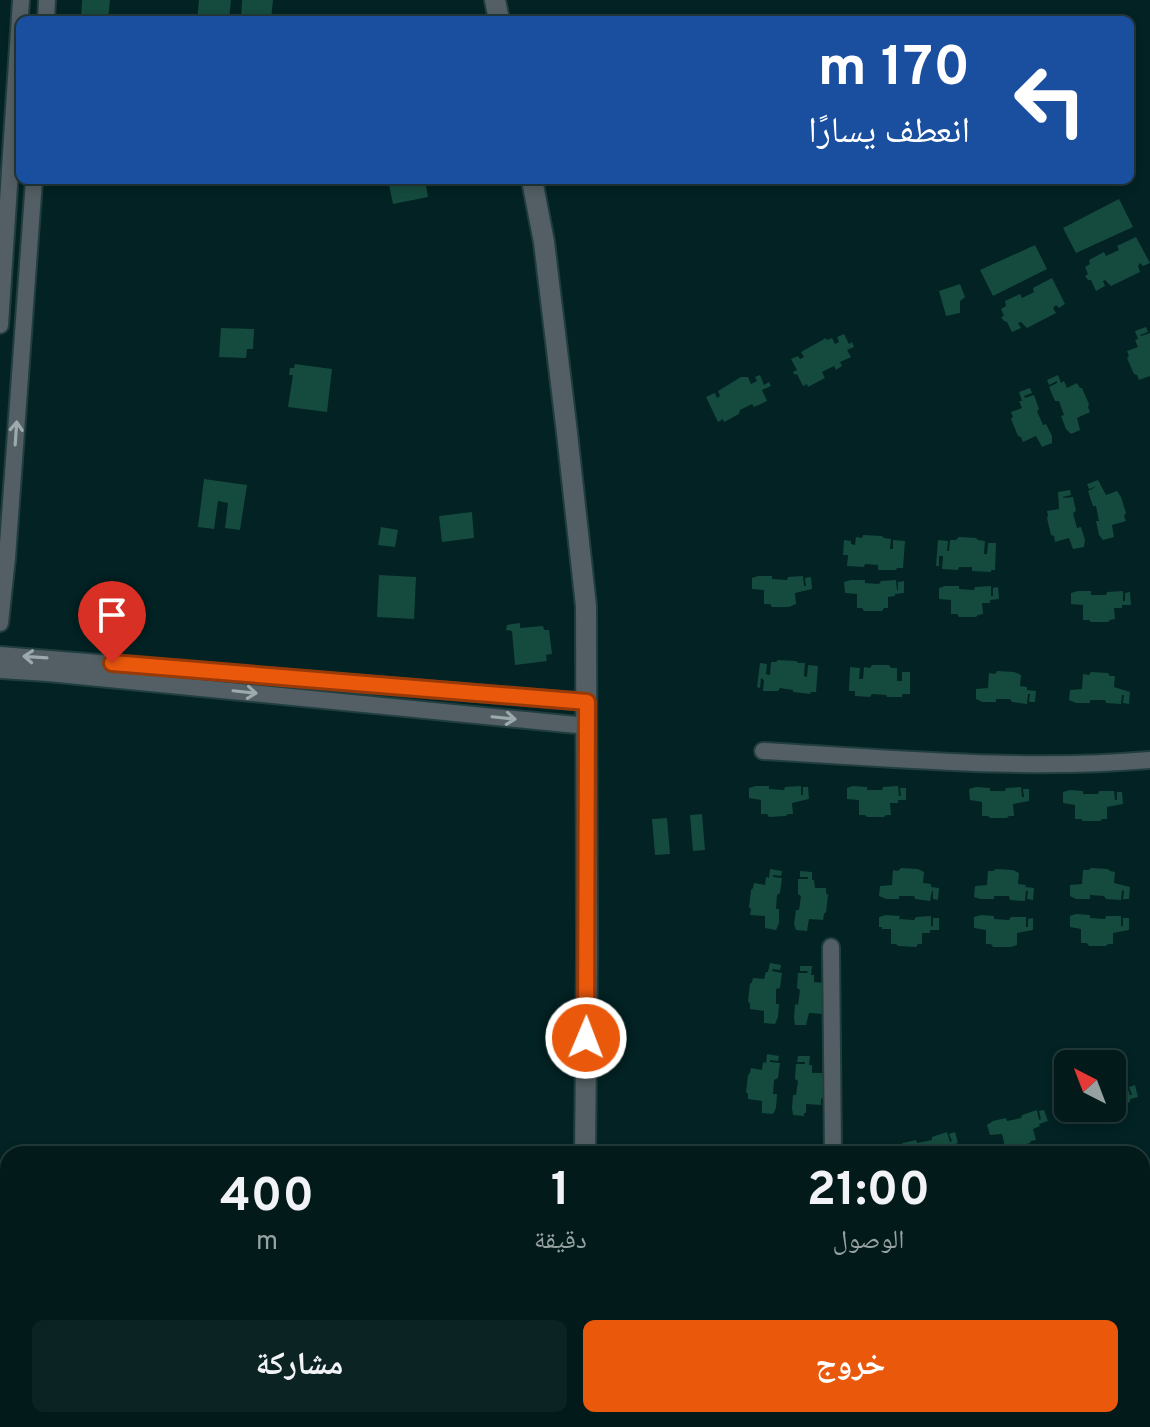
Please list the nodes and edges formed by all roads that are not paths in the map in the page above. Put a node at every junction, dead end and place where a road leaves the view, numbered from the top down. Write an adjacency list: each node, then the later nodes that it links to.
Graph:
1 (16, 25): 2 (street)
2 (8, 64): 5 (street)
3 (34, 184): 6 (street, one-way to 3)
4 (533, 184): 10 (street)
5 (0, 325)
6 (5, 530): 7 (street)
7 (0, 623)
8 (0, 655): 10 (street, one-way to 8)
9 (0, 670): 11 (street, one-way to 11)
10 (587, 702): 11 (street)
11 (587, 726): 15 (street)
12 (763, 751): 13 (street)
13 (1150, 760)
14 (831, 947): 16 (street)
15 (585, 1146)
16 (833, 1146)

